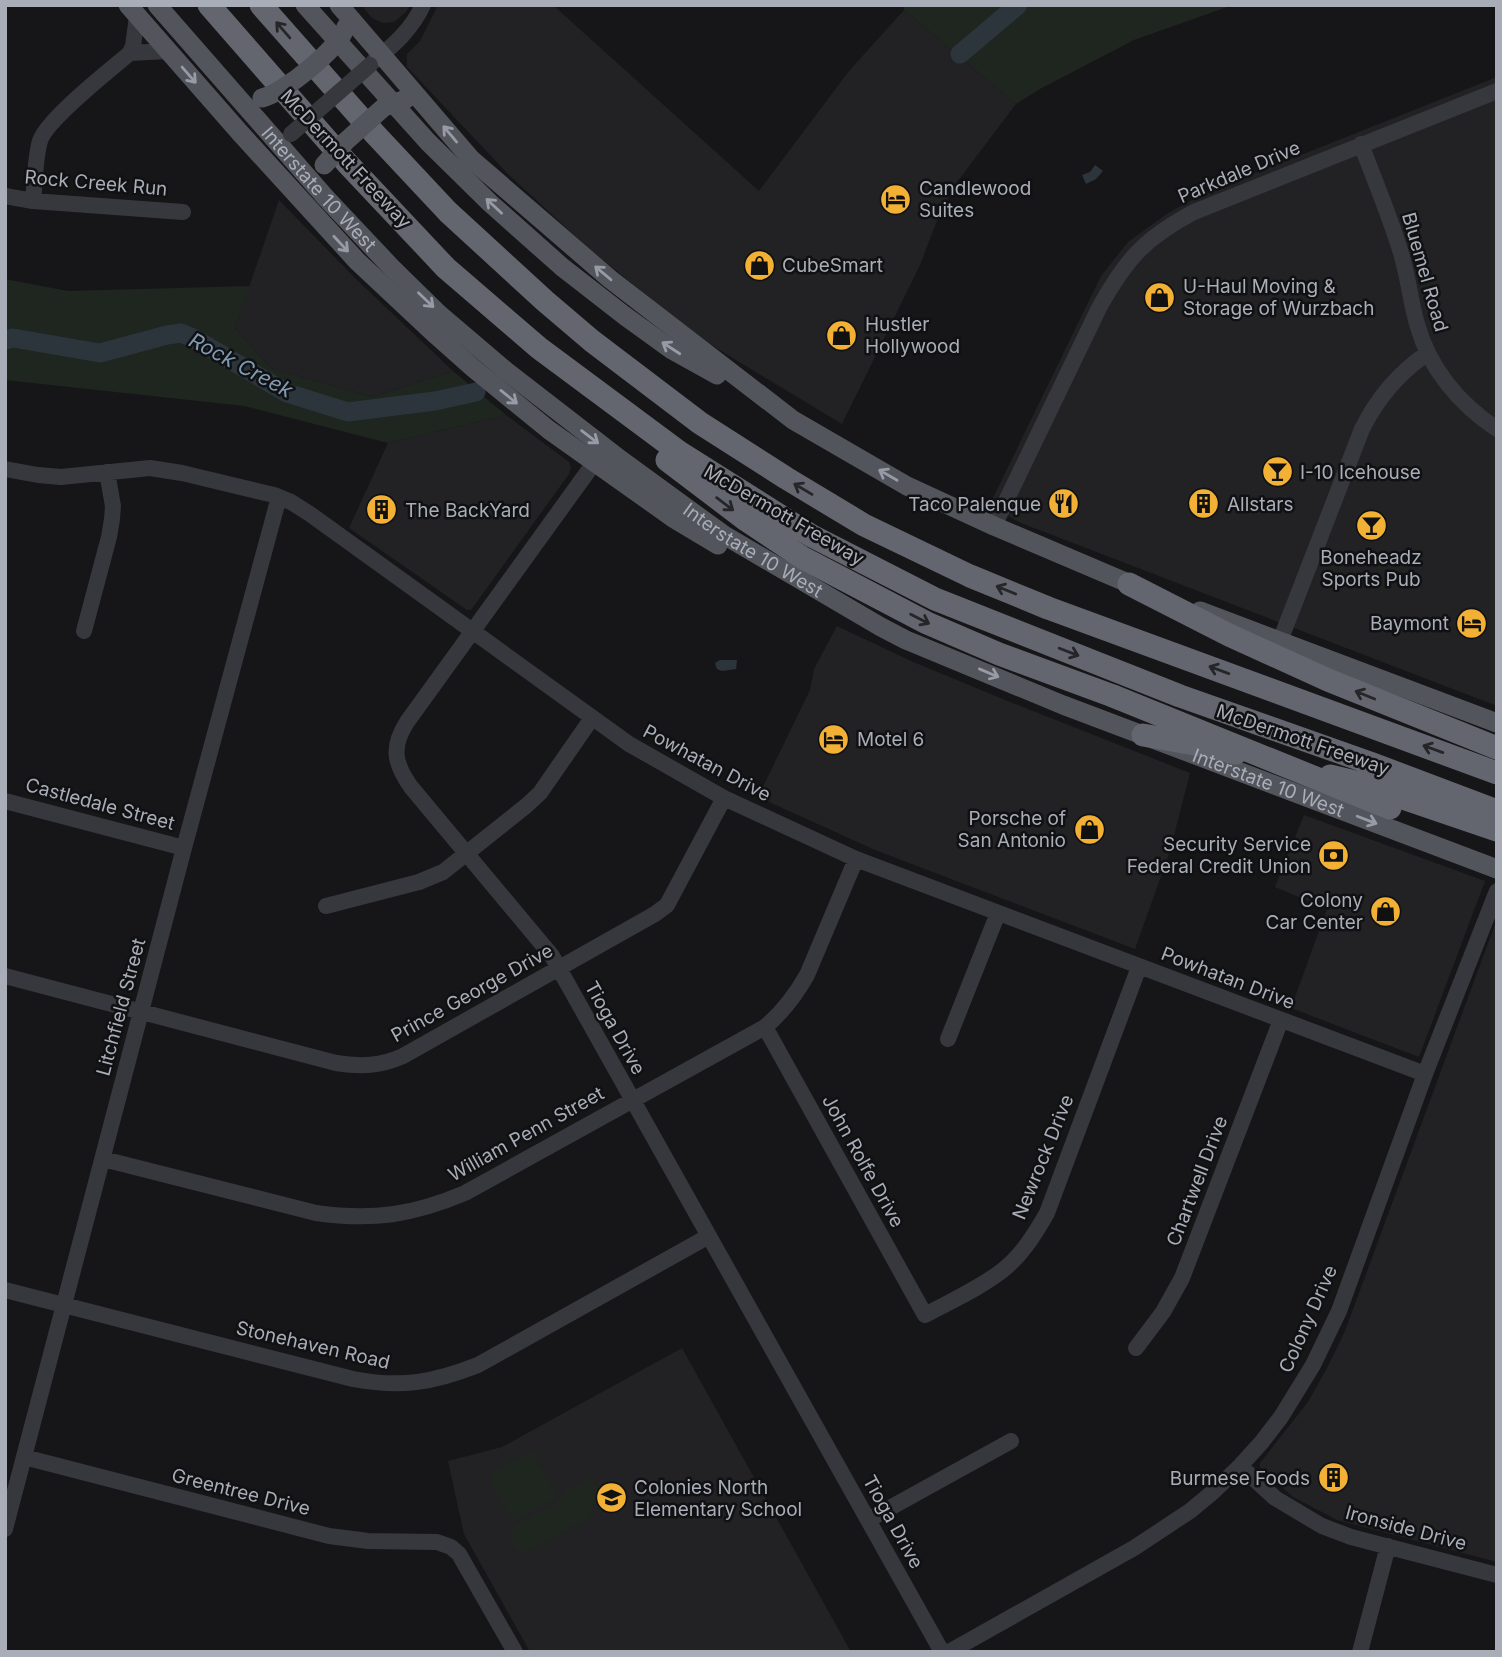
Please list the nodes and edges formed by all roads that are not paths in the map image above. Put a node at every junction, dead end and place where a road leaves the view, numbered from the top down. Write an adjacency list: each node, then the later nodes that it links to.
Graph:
1 (158, 5): 11 (main road, Interstate 10 West)
2 (209, 5): 21 (highway, McDermott Freeway)
3 (261, 5): 38 (highway, McDermott Freeway, one-way to 3)
4 (305, 5): 22 (main road, one-way to 4)
5 (423, 5): 10 (street)
6 (340, 6): 10 (main road); 11 (main road, bridge)
7 (132, 11): 8 (main road); 9 (street)
8 (168, 51): 9 (street); 24 (main road, one-way to 24)
9 (130, 53): 18 (street)
10 (376, 60): 13 (main road); 14 (street, bridge)
11 (230, 88): 14 (main road, Interstate 10 West)
12 (1497, 91): 15 (street, Parkdale Drive)
13 (429, 109): 17 (main road, bridge); 22 (main road, one-way to 13)
14 (284, 139): 17 (main road, Interstate 10 West)
15 (1361, 144): 20 (street, Bluemel Road); 28 (street, Parkdale Drive)
16 (5, 196): 18 (street, Rock Creek Run)
17 (326, 198): 30 (main road, Interstate 10 West, one-way to 30)
18 (33, 201): 19 (street, Rock Creek Run)
19 (183, 212)
20 (1428, 354): 23 (street, Bluemel Road); 33 (street)
21 (580, 380): 41 (highway, McDermott Freeway, one-way to 41); 43 (highway, one-way to 43, bridge)
22 (793, 420): 28 (main road, one-way to 22)
23 (1497, 429)
24 (594, 463): 30 (main road); 32 (street, Tioga Drive)
25 (5, 469): 26 (street, Powhatan Drive)
26 (107, 472): 27 (street, Powhatan Drive); 31 (street)
27 (279, 497): 32 (street, Powhatan Drive); 44 (street, Litchfield Street)
28 (994, 526): 29 (main road)
29 (1129, 584): 33 (main road); 37 (highway, one-way to 29)
30 (881, 628): 36 (main road, Interstate 10 West, one-way to 36)
31 (84, 631)
32 (473, 631): 34 (street, Powhatan Drive); 45 (street, Tioga Drive)
33 (1280, 641): 35 (main road)
34 (592, 718): 39 (street, Powhatan Drive); 45 (street)
35 (1497, 723)
36 (1143, 735): 42 (highway); 47 (main road, Interstate 10 West, one-way to 47)
37 (1497, 748)
38 (1497, 773)
39 (724, 798): 46 (street, Powhatan Drive); 52 (street, Prince George Drive)
40 (5, 801): 44 (street, Castledale Street)
41 (1497, 811)
42 (1497, 830)
43 (1497, 845)
44 (184, 848): 54 (street, Litchfield Street)
45 (467, 853): 49 (street); 52 (street, Tioga Drive)
46 (856, 859): 50 (street, Powhatan Drive); 56 (street, William Penn Street)
47 (1497, 869)
48 (1497, 891): 58 (street, Colony Drive)
49 (326, 906)
50 (998, 913): 51 (street, Powhatan Drive); 57 (street)
51 (1139, 967): 55 (street, Powhatan Drive); 64 (street, Newrock Drive)
52 (559, 969): 54 (street, Prince George Drive); 59 (street, Tioga Drive)
53 (5, 976): 54 (street, Prince George Drive)
54 (142, 1012): 60 (street, Litchfield Street)
55 (1281, 1020): 58 (street, Powhatan Drive); 65 (street, Chartwell Drive)
56 (765, 1027): 59 (street, William Penn Street); 64 (street, John Rolfe Drive)
57 (948, 1039)
58 (1425, 1074): 68 (street, Colony Drive)
59 (632, 1100): 60 (street, William Penn Street); 61 (street, Tioga Drive)
60 (103, 1159): 63 (street, Litchfield Street)
61 (709, 1236): 63 (street, Stonehaven Road); 69 (street, Tioga Drive)
62 (5, 1290): 63 (street, Stonehaven Road)
63 (65, 1304): 67 (street, Litchfield Street)
64 (925, 1315)
65 (1136, 1348)
66 (1011, 1441): 69 (street)
67 (24, 1457): 70 (street, Litchfield Street); 73 (street, Greentree Drive)
68 (1240, 1466): 71 (street, Ironside Drive); 75 (street, Colony Drive)
69 (868, 1520): 74 (street, Tioga Drive)
70 (5, 1529)
71 (1388, 1546): 72 (street, Ironside Drive); 76 (street)
72 (1497, 1575)
73 (515, 1652)
74 (942, 1652)
75 (949, 1652)
76 (1360, 1652)

